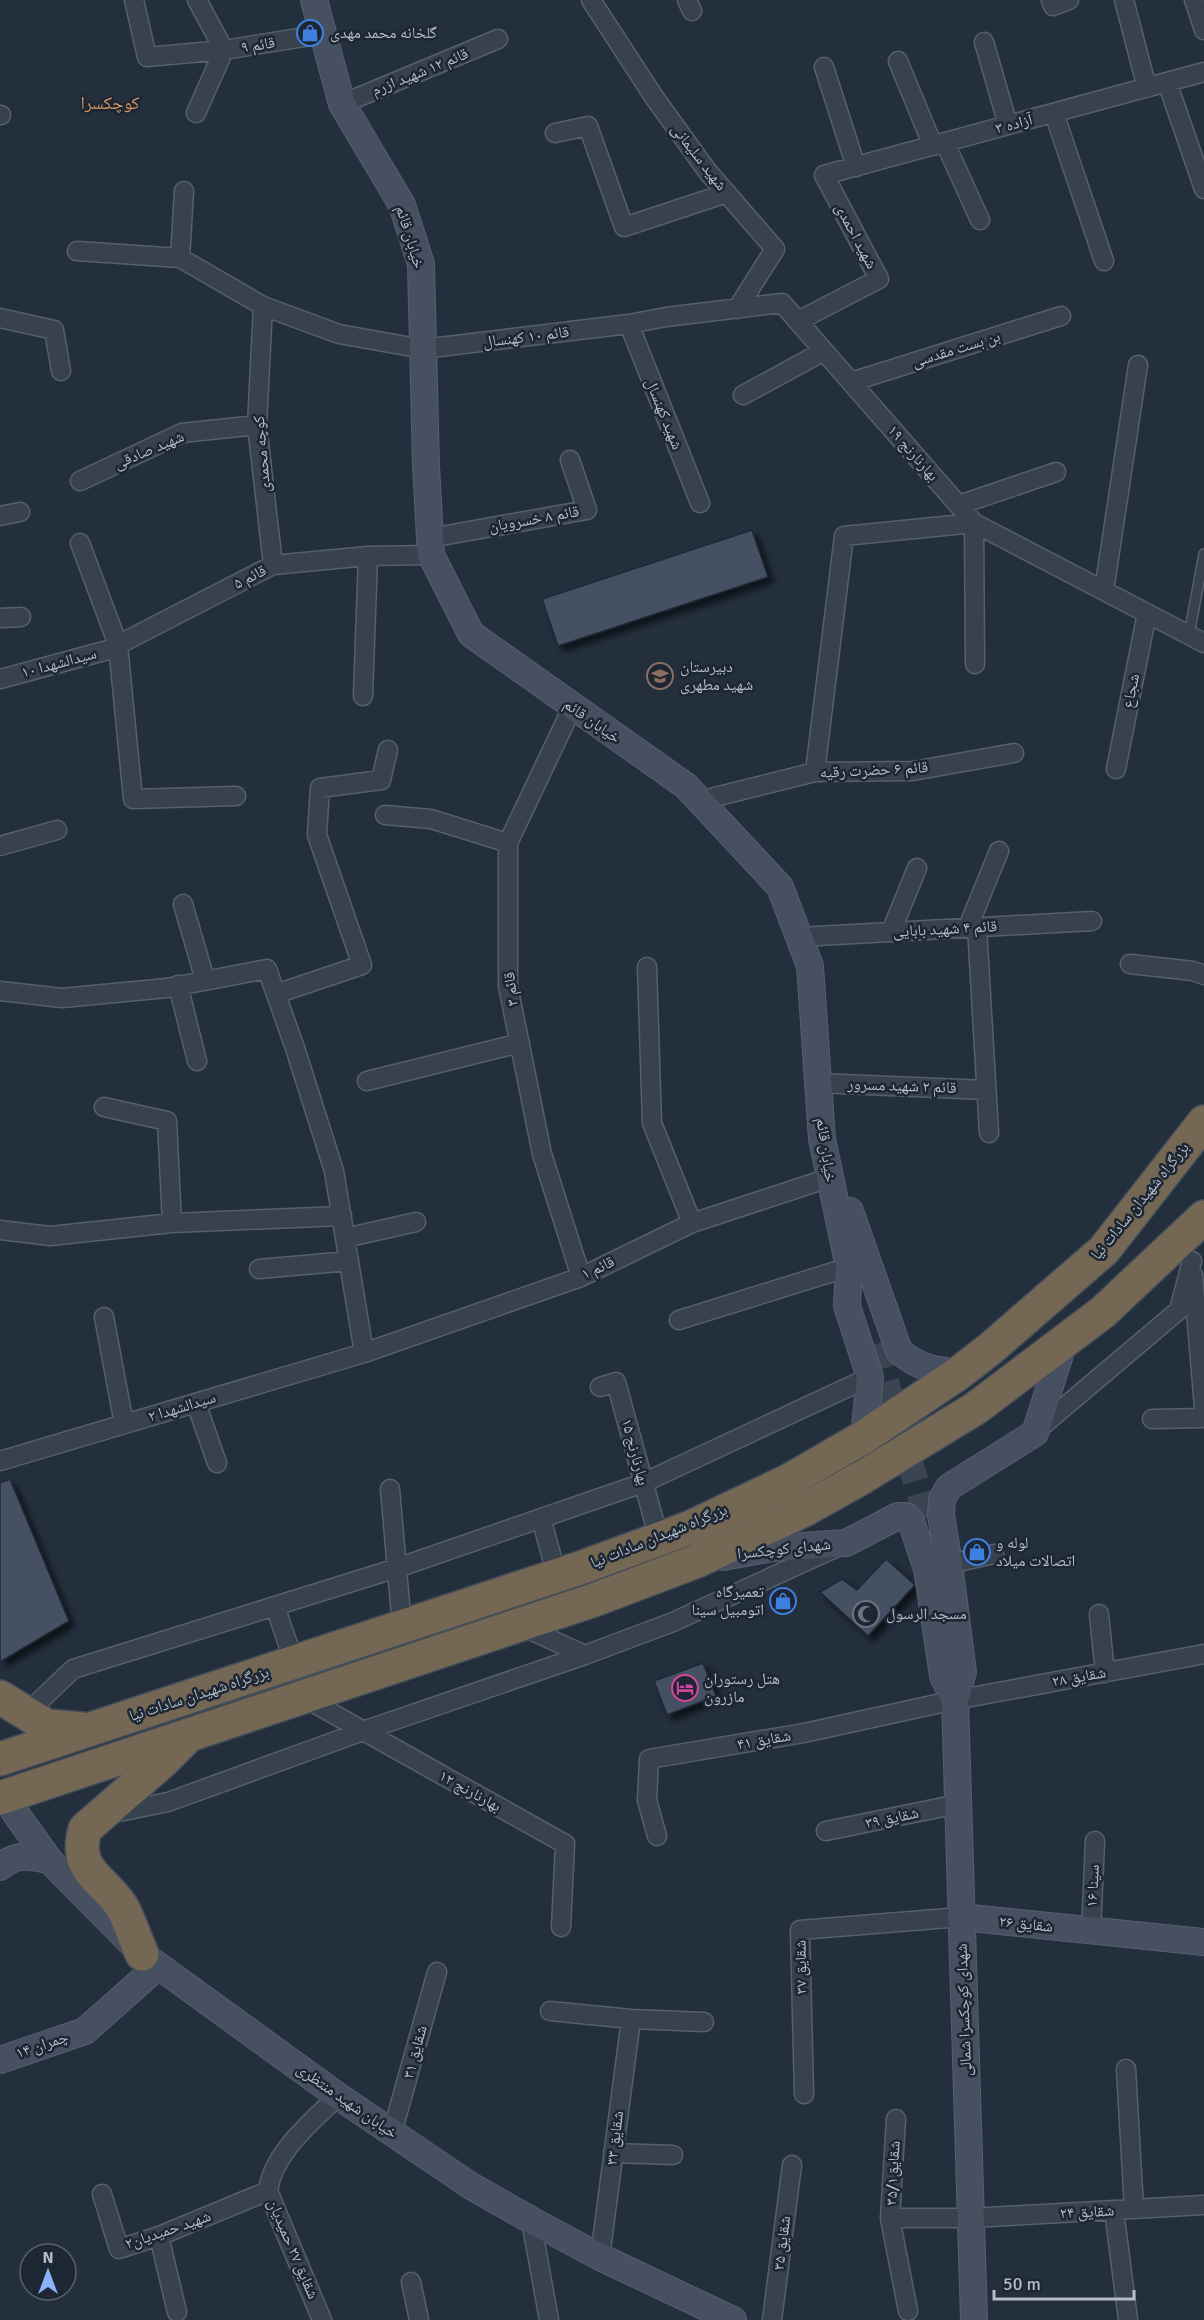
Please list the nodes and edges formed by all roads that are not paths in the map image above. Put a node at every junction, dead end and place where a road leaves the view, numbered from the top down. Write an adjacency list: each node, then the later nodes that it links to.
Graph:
1 (134, 0): 13 (street)
2 (197, 0): 13 (street)
3 (315, 0): 10 (main road, خیابان قائم)
4 (591, 0): 29 (street, شهید سلیمانی)
5 (1051, 0): 6 (street)
6 (1069, 0)
7 (1124, 0): 18 (street)
8 (1194, 0): 9 (street)
9 (1204, 30)
10 (323, 34): 13 (street, قائم ۹); 19 (main road, خیابان قائم)
11 (498, 39): 19 (street, قائم ۱۲ شهید ازرم)
12 (984, 42): 22 (street)
13 (225, 50): 20 (street, قائم ۹)
14 (898, 61): 24 (street)
15 (824, 67): 25 (street)
16 (1204, 72): 17 (street, آزاده ۳)
17 (1167, 82): 18 (street, آزاده ۳); 27 (street)
18 (1147, 88): 21 (street, آزاده ۳)
19 (342, 104): 40 (main road, خیابان قائم)
20 (196, 113)
21 (1054, 113): 22 (street, آزاده ۳); 33 (street)
22 (1008, 125): 24 (street, آزاده ۳)
23 (555, 133): 29 (street)
24 (939, 144): 25 (street, آزاده ۳); 30 (street)
25 (856, 167): 26 (street, آزاده ۳)
26 (824, 175): 38 (street, شهید احمدی)
27 (1204, 189)
28 (184, 191): 32 (street)
29 (727, 193): 35 (street, شهید سلیمانی)
30 (981, 220)
31 (76, 252): 32 (street)
32 (180, 258): 34 (street, قائم ۱۰ کهنسال)
33 (1104, 261)
34 (263, 306): 40 (street, قائم ۱۰ کهنسال); 46 (street, کوچه محمدی)
35 (736, 309): 38 (street, بهارنارنج ۱۹); 39 (street, بهارنارنج ۱۹)
36 (1061, 316): 44 (street, بن بست مقدسی)
37 (0, 318): 43 (street)
38 (798, 321): 41 (street, بهارنارنج ۱۹)
39 (629, 324): 40 (street, قائم ۱۰ کهنسال); 50 (street, شهید کهنسال)
40 (423, 349): 56 (main road, خیابان قائم)
41 (824, 351): 44 (street, بهارنارنج ۱۹); 45 (street)
42 (1138, 365): 60 (street)
43 (60, 371)
44 (851, 382): 51 (street, بهارنارنج ۱۹)
45 (743, 395)
46 (257, 425): 49 (street, شهید صادقی); 59 (street, کوچه محمدی)
47 (570, 460): 56 (street, قائم ۸ خسرویان)
48 (1056, 472): 51 (street)
49 (80, 481)
50 (700, 503)
51 (959, 506): 54 (street, بهارنارنج ۱۹)
52 (20, 512): 53 (street)
53 (0, 516)
54 (974, 524): 60 (street, بهارنارنج ۱۹); 66 (street); 73 (street)
55 (80, 543): 65 (street)
56 (431, 546): 58 (street, قائم ۵); 69 (main road, خیابان قائم)
57 (1204, 554): 64 (lane)
58 (368, 556): 59 (street, قائم ۵); 68 (street)
59 (273, 565): 65 (street, قائم ۵)
60 (1104, 591): 61 (street, بهارنارنج ۱۹)
61 (1147, 614): 64 (street, بهارنارنج ۱۹); 72 (street, شجاع)
62 (21, 617): 63 (street)
63 (0, 618)
64 (1196, 639)
65 (118, 645): 67 (street, سیدالشهدا ۱۰); 74 (street)
66 (975, 664)
67 (0, 679)
68 (363, 696)
69 (572, 708): 75 (main road, خیابان قائم); 78 (street, قائم ۳)
70 (388, 750): 93 (street)
71 (1014, 753): 73 (street, قائم ۶ حضرت رقیه)
72 (1116, 769)
73 (815, 772): 75 (street, قائم ۶ حضرت رقیه)
74 (236, 796)
75 (699, 801): 86 (main road, خیابان قائم)
76 (385, 815): 78 (street)
77 (57, 830): 79 (street)
78 (508, 843): 94 (street, قائم ۳)
79 (0, 846)
80 (999, 851): 84 (street)
81 (917, 868): 85 (street)
82 (183, 904): 90 (street)
83 (1092, 921): 84 (street, قائم ۴ شهید بابایی)
84 (973, 927): 85 (street, قائم ۴ شهید بابایی); 98 (street)
85 (891, 932): 86 (street, قائم ۴ شهید بابایی)
86 (799, 937): 97 (main road, خیابان قائم)
87 (1130, 964): 89 (street)
88 (647, 967): 109 (street)
89 (1204, 975)
90 (206, 980): 91 (street); 93 (street)
91 (178, 986): 92 (street); 95 (street)
92 (0, 992)
93 (276, 994): 105 (street)
94 (520, 1043): 96 (street); 116 (street, قائم ۳)
95 (197, 1061)
96 (367, 1081)
97 (818, 1083): 98 (street, قائم ۲ شهید مسرور); 103 (main road, خیابان قائم)
98 (987, 1090): 101 (street)
99 (104, 1107): 108 (street)
100 (1204, 1122): 104 (highway, بزرگراه شهیدان سادات نیا)
101 (989, 1133)
102 (1204, 1146): 104 (highway)
103 (829, 1178): 109 (street, قائم ۱); 114 (main road, خیابان قائم); 122 (main road)
104 (1139, 1203): 122 (highway, بزرگراه شهیدان سادات نیا)
105 (342, 1216): 108 (street); 111 (street)
106 (1204, 1217): 112 (highway)
107 (416, 1222): 111 (street)
108 (172, 1223): 110 (street)
109 (692, 1223): 116 (street, قائم ۱)
110 (0, 1230)
111 (345, 1238): 113 (street)
112 (1188, 1260): 119 (highway); 126 (street); 130 (street)
113 (349, 1261): 115 (street); 121 (street)
114 (849, 1267): 118 (street); 120 (main road); 123 (main road, خیابان قائم)
115 (259, 1269)
116 (580, 1277): 121 (street, قائم ۱)
117 (104, 1317): 129 (street)
118 (679, 1320)
119 (1065, 1342): 130 (main road); 140 (highway)
120 (875, 1344)
121 (364, 1353): 125 (street, سیدالشهدا ۲)
122 (959, 1373): 131 (highway, بزرگراه شهیدان سادات نیا)
123 (870, 1377): 131 (main road, خیابان قائم); 134 (street)
124 (600, 1387): 134 (street, بهارنارنج ۱۵)
125 (196, 1403): 129 (street, سیدالشهدا ۲); 133 (street)
126 (1204, 1407)
127 (1204, 1418): 128 (street)
128 (1152, 1419)
129 (124, 1424): 132 (street, سیدالشهدا ۲)
130 (1035, 1432): 141 (main road, شهدای کوچکسرا)
131 (864, 1437): 137 (highway, بزرگراه شهیدان سادات نیا)
132 (0, 1461)
133 (217, 1463)
134 (644, 1483): 136 (street); 137 (street, بهارنارنج ۱۵)
135 (390, 1489): 142 (street)
136 (542, 1518): 142 (street); 143 (street)
137 (658, 1539): 143 (highway, بزرگراه شهیدان سادات نیا)
138 (846, 1543): 140 (main road, شهدای کوچکسرا); 141 (main road, شهدای کوچکسرا); 149 (street)
139 (994, 1554): 141 (street)
140 (697, 1561): 146 (highway)
141 (938, 1566): 153 (main road, شهدای کوچکسرا)
142 (397, 1568): 144 (street); 147 (street)
143 (557, 1576): 147 (highway, بزرگراه شهیدان سادات نیا)
144 (275, 1606): 150 (street); 154 (street)
145 (1099, 1614): 151 (street)
146 (521, 1626): 149 (street); 152 (highway)
147 (402, 1627): 150 (highway, بزرگراه شهیدان سادات نیا)
148 (1204, 1654): 151 (street, شقایق ۲۸)
149 (585, 1655): 156 (street)
150 (294, 1662): 155 (highway, بزرگراه شهیدان سادات نیا)
151 (1105, 1672): 153 (street, شقایق ۲۸)
152 (303, 1697): 156 (street, بهارنارنج ۱۲); 157 (highway)
153 (955, 1700): 160 (main road, شهدای کوچکسرا شمالی); 163 (street, شقایق ۴۱)
154 (13, 1706): 155 (highway)
155 (90, 1730): 158 (highway, بزرگراه شهیدان سادات نیا)
156 (363, 1731): 161 (street); 168 (street, بهارنارنج ۱۲)
157 (189, 1735): 159 (highway); 161 (highway)
158 (0, 1759)
159 (7, 1804): 165 (main road, خیابان شهید منتظری)
160 (958, 1804): 162 (street, شقایق ۳۹); 167 (main road, شهدای کوچکسرا شمالی)
161 (101, 1816): 171 (highway)
162 (825, 1832)
163 (657, 1836)
164 (1095, 1841): 169 (street, سینا ۱۶)
165 (50, 1860): 166 (main road); 171 (main road, خیابان شهید منتظری)
166 (0, 1867)
167 (961, 1917): 169 (main road, شقایق ۲۶); 178 (street, شقایق ۳۷); 191 (main road, شهدای کوچکسرا شمالی)
168 (561, 1927)
169 (1091, 1930): 170 (main road, شقایق ۲۶)
170 (1204, 1942)
171 (150, 1960): 176 (main road, چمران ۱۴); 179 (main road, خیابان شهید منتظری)
172 (437, 1972): 181 (street, شقایق ۳۱)
173 (550, 2011): 174 (street)
174 (631, 2019): 175 (street); 182 (street, شقایق ۳۳)
175 (704, 2022)
176 (0, 2060)
177 (1126, 2069): 188 (street)
178 (804, 2094)
179 (338, 2096): 181 (main road, خیابان شهید منتظری); 185 (street, شقایق ۲۷ حمیدیان)
180 (896, 2119): 190 (street, شقایق۳۵/۱)
181 (393, 2133): 192 (main road, خیابان شهید منتظری)
182 (613, 2153): 183 (street); 194 (street, شقایق ۳۳)
183 (673, 2155)
184 (792, 2165): 202 (street, شقایق ۳۵)
185 (268, 2191): 193 (street, شهید حمیدیان۲); 198 (street, شقایق ۲۷ حمیدیان)
186 (102, 2194): 193 (street, شهید حمیدیان۲)
187 (1204, 2205): 188 (street, شقایق ۲۴)
188 (1134, 2209): 189 (street, شقایق ۲۴)
189 (1114, 2210): 191 (street, شقایق ۲۴); 204 (street)
190 (890, 2218): 191 (street, شقایق۳۵/۱); 197 (street)
191 (971, 2218): 203 (main road, شهدای کوچکسرا شمالی)
192 (531, 2220): 194 (main road, خیابان شهید منتظری); 200 (street)
193 (159, 2236): 196 (street)
194 (600, 2256): 201 (main road, خیابان شهید منتظری)
195 (411, 2282): 199 (street)
196 (177, 2312)
197 (908, 2312)
198 (322, 2320)
199 (419, 2320)
200 (549, 2320)
201 (733, 2320)
202 (772, 2320)
203 (974, 2320)
204 (1128, 2320)

